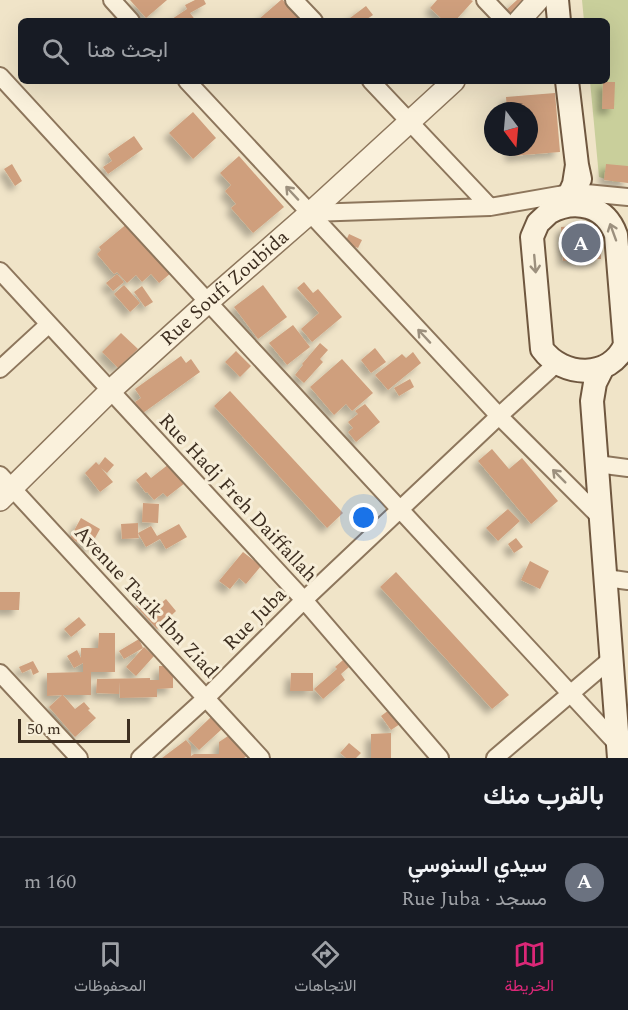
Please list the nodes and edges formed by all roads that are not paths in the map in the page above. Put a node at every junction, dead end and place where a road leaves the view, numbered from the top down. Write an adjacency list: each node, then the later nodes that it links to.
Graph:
1 (112, 0): 6 (street)
2 (294, 0): 7 (street)
3 (485, 0): 8 (street)
4 (538, 0): 9 (street)
5 (557, 0): 10 (main road)
6 (128, 18)
7 (311, 18)
8 (502, 18)
9 (522, 18)
10 (559, 18)
11 (0, 76): 24 (street)
12 (190, 84): 21 (street, one-way to 12)
13 (373, 84): 16 (street)
14 (451, 84): 16 (street, Rue Soufi Zoubida)
15 (567, 84): 18 (main road)
16 (409, 122): 20 (street); 21 (street, Rue Soufi Zoubida)
17 (628, 197): 18 (street)
18 (583, 199): 19 (street); 22 (main road); 26 (main road, one-way to 18)
19 (527, 201): 20 (street); 22 (street)
20 (490, 207): 21 (street)
21 (310, 213): 24 (street, Rue Soufi Zoubida); 31 (street, one-way to 21)
22 (532, 237): 27 (main road, one-way to 27)
23 (0, 271): 25 (street, Rue Hadj Freh Daiffallah)
24 (208, 302): 29 (street, Rue Soufi Zoubida); 35 (street)
25 (49, 324): 28 (street); 29 (street, Rue Hadj Freh Daiffallah)
26 (615, 363): 27 (main road); 30 (main road)
27 (562, 365): 30 (main road); 31 (street, Rue Juba)
28 (0, 369)
29 (110, 391): 34 (street, Rue Soufi Zoubida); 39 (street, Rue Hadj Freh Daiffallah)
30 (592, 401): 32 (main road)
31 (499, 416): 35 (street, Rue Juba); 36 (street, one-way to 31)
32 (597, 464): 33 (street); 36 (main road)
33 (628, 468)
34 (4, 488): 44 (street, Avenue Tarik Ibn Ziad)
35 (399, 510): 39 (street, Rue Juba); 43 (street)
36 (601, 518): 37 (main road)
37 (606, 578): 38 (street); 40 (main road)
38 (628, 580)
39 (304, 600): 44 (street, Rue Juba); 49 (street, Rue Hadj Freh Daiffallah)
40 (611, 659): 42 (main road); 43 (street)
41 (0, 673): 46 (street)
42 (621, 686): 45 (main road)
43 (569, 693): 45 (street); 50 (street)
44 (206, 698): 47 (street, Rue Juba); 48 (street, Avenue Tarik Ibn Ziad)
45 (619, 751)
46 (79, 758)
47 (140, 758)
48 (261, 758)
49 (440, 758)
50 (495, 758)

